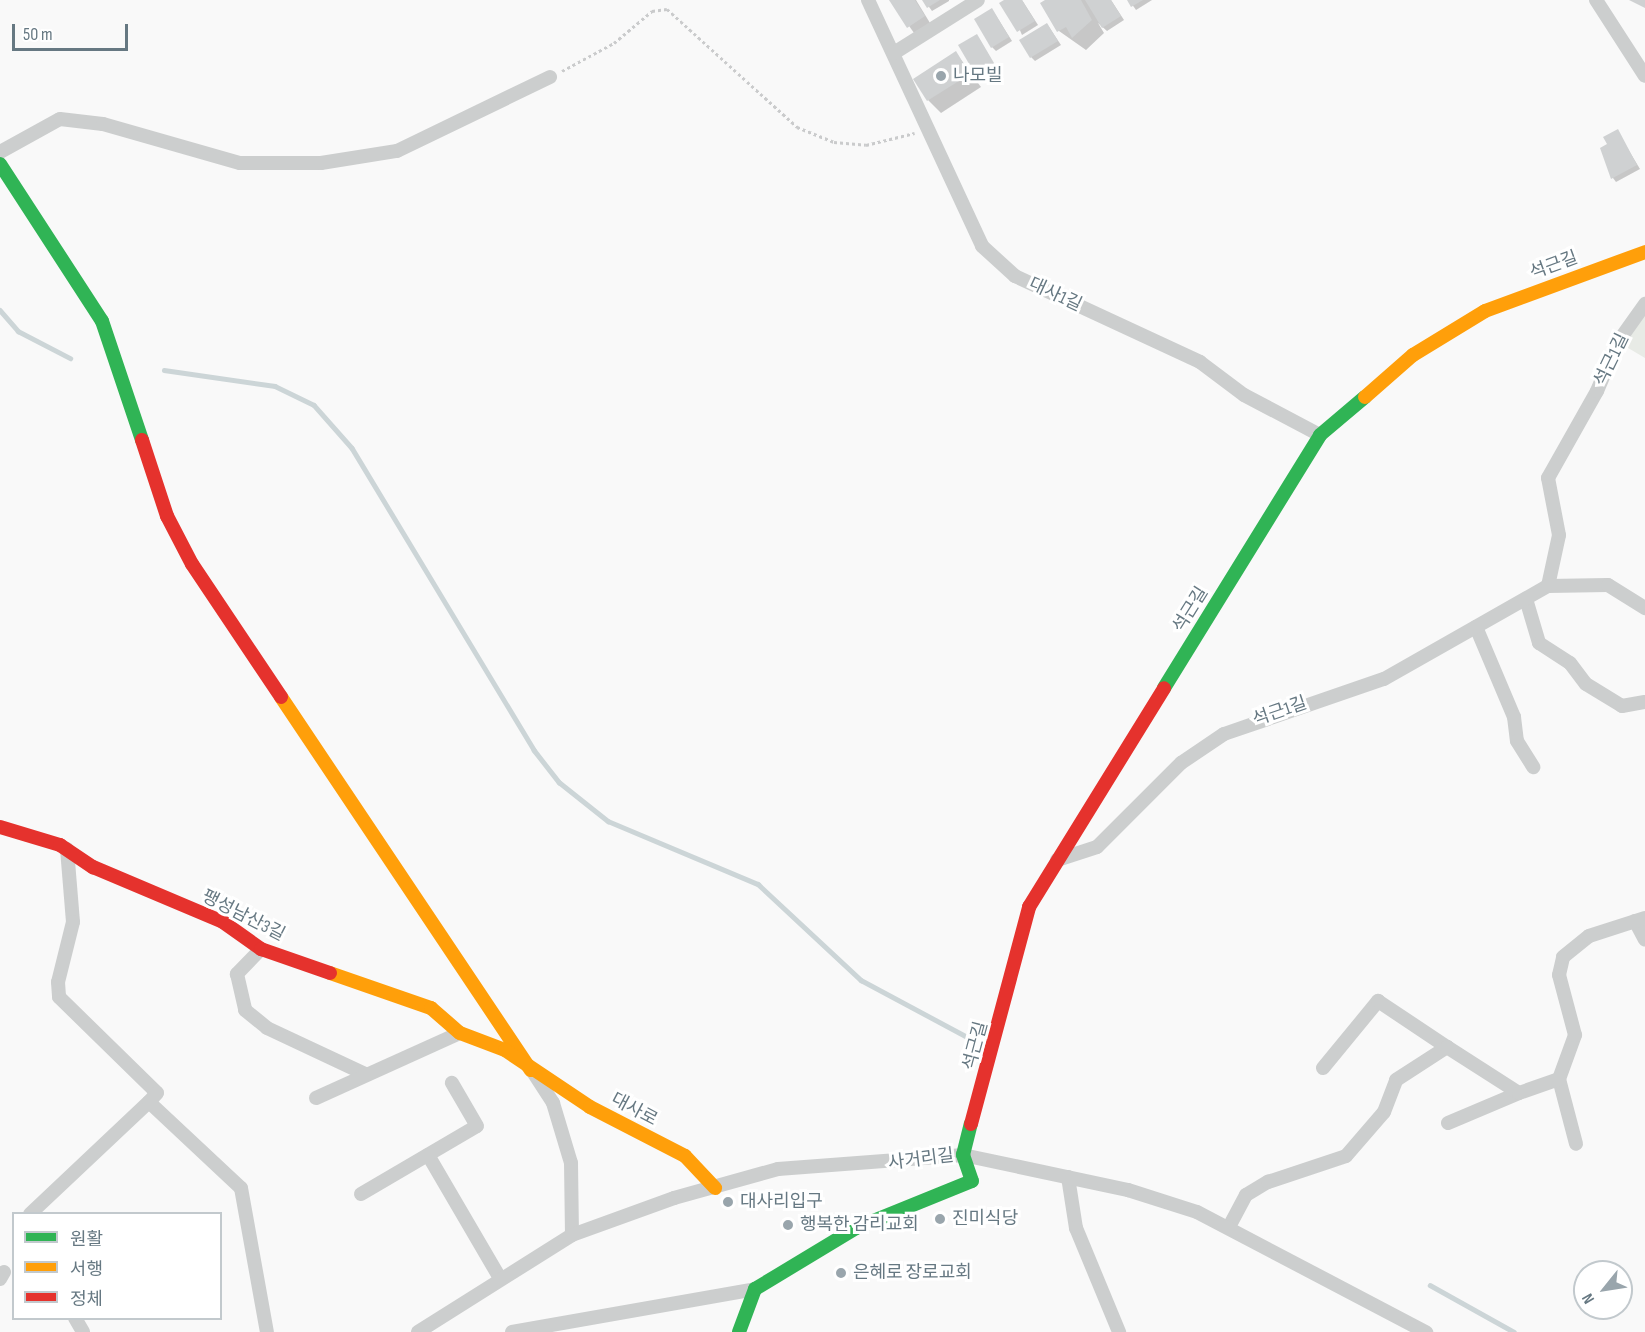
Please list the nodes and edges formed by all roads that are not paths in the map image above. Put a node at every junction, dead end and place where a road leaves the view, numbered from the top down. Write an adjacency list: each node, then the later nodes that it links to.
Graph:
1 (868, 0): 4 (street, 대사1길)
2 (978, 0): 4 (street)
3 (1596, 0): 5 (street)
4 (894, 53): 11 (street, 대사1길)
5 (1645, 76)
6 (550, 77): 7 (street)
7 (0, 152)
8 (0, 164): 27 (street)
9 (1645, 252): 11 (street, 석근길)
10 (1645, 304): 12 (street, 석근1길)
11 (1320, 435): 20 (street, 석근길)
12 (1548, 586): 13 (street, 석근1길); 14 (street, 석근1길)
13 (1526, 599): 15 (street, 석근1길); 16 (street)
14 (1645, 608)
15 (1476, 627): 17 (street); 20 (street, 석근1길)
16 (1645, 702)
17 (1533, 766)
18 (0, 827): 19 (street, 팽성남산3길)
19 (67, 849): 23 (street, 팽성남산3길); 33 (street)
20 (1057, 860): 37 (street, 석근길)
21 (1640, 920): 22 (street); 29 (street)
22 (1645, 940)
23 (261, 949): 24 (street, 팽성남산3길); 28 (street)
24 (460, 1033): 27 (street, 팽성남산3길); 28 (street)
25 (1447, 1047): 26 (street); 31 (street); 42 (street)
26 (1323, 1068)
27 (531, 1070): 39 (street, 대사로); 43 (street)
28 (365, 1074): 32 (street)
29 (1559, 1079): 31 (street); 35 (street)
30 (452, 1083): 36 (street)
31 (1519, 1093): 34 (street)
32 (316, 1098)
33 (149, 1102): 41 (street); 46 (street)
34 (1448, 1123)
35 (1576, 1144)
36 (428, 1155): 40 (street); 44 (street)
37 (963, 1155): 38 (street, 사거리길); 39 (street, 사거리길); 45 (street)
38 (1068, 1177): 42 (street, 사거리길); 50 (street)
39 (715, 1188): 43 (street, 사거리길)
40 (361, 1194)
41 (32, 1212)
42 (1230, 1225): 51 (street, 사거리길)
43 (572, 1235): 44 (street, 사거리길)
44 (500, 1278): 47 (street, 사거리길)
45 (755, 1288): 48 (street); 49 (street)
46 (267, 1332)
47 (418, 1332)
48 (512, 1332)
49 (739, 1332)
50 (1119, 1332)
51 (1426, 1332)

